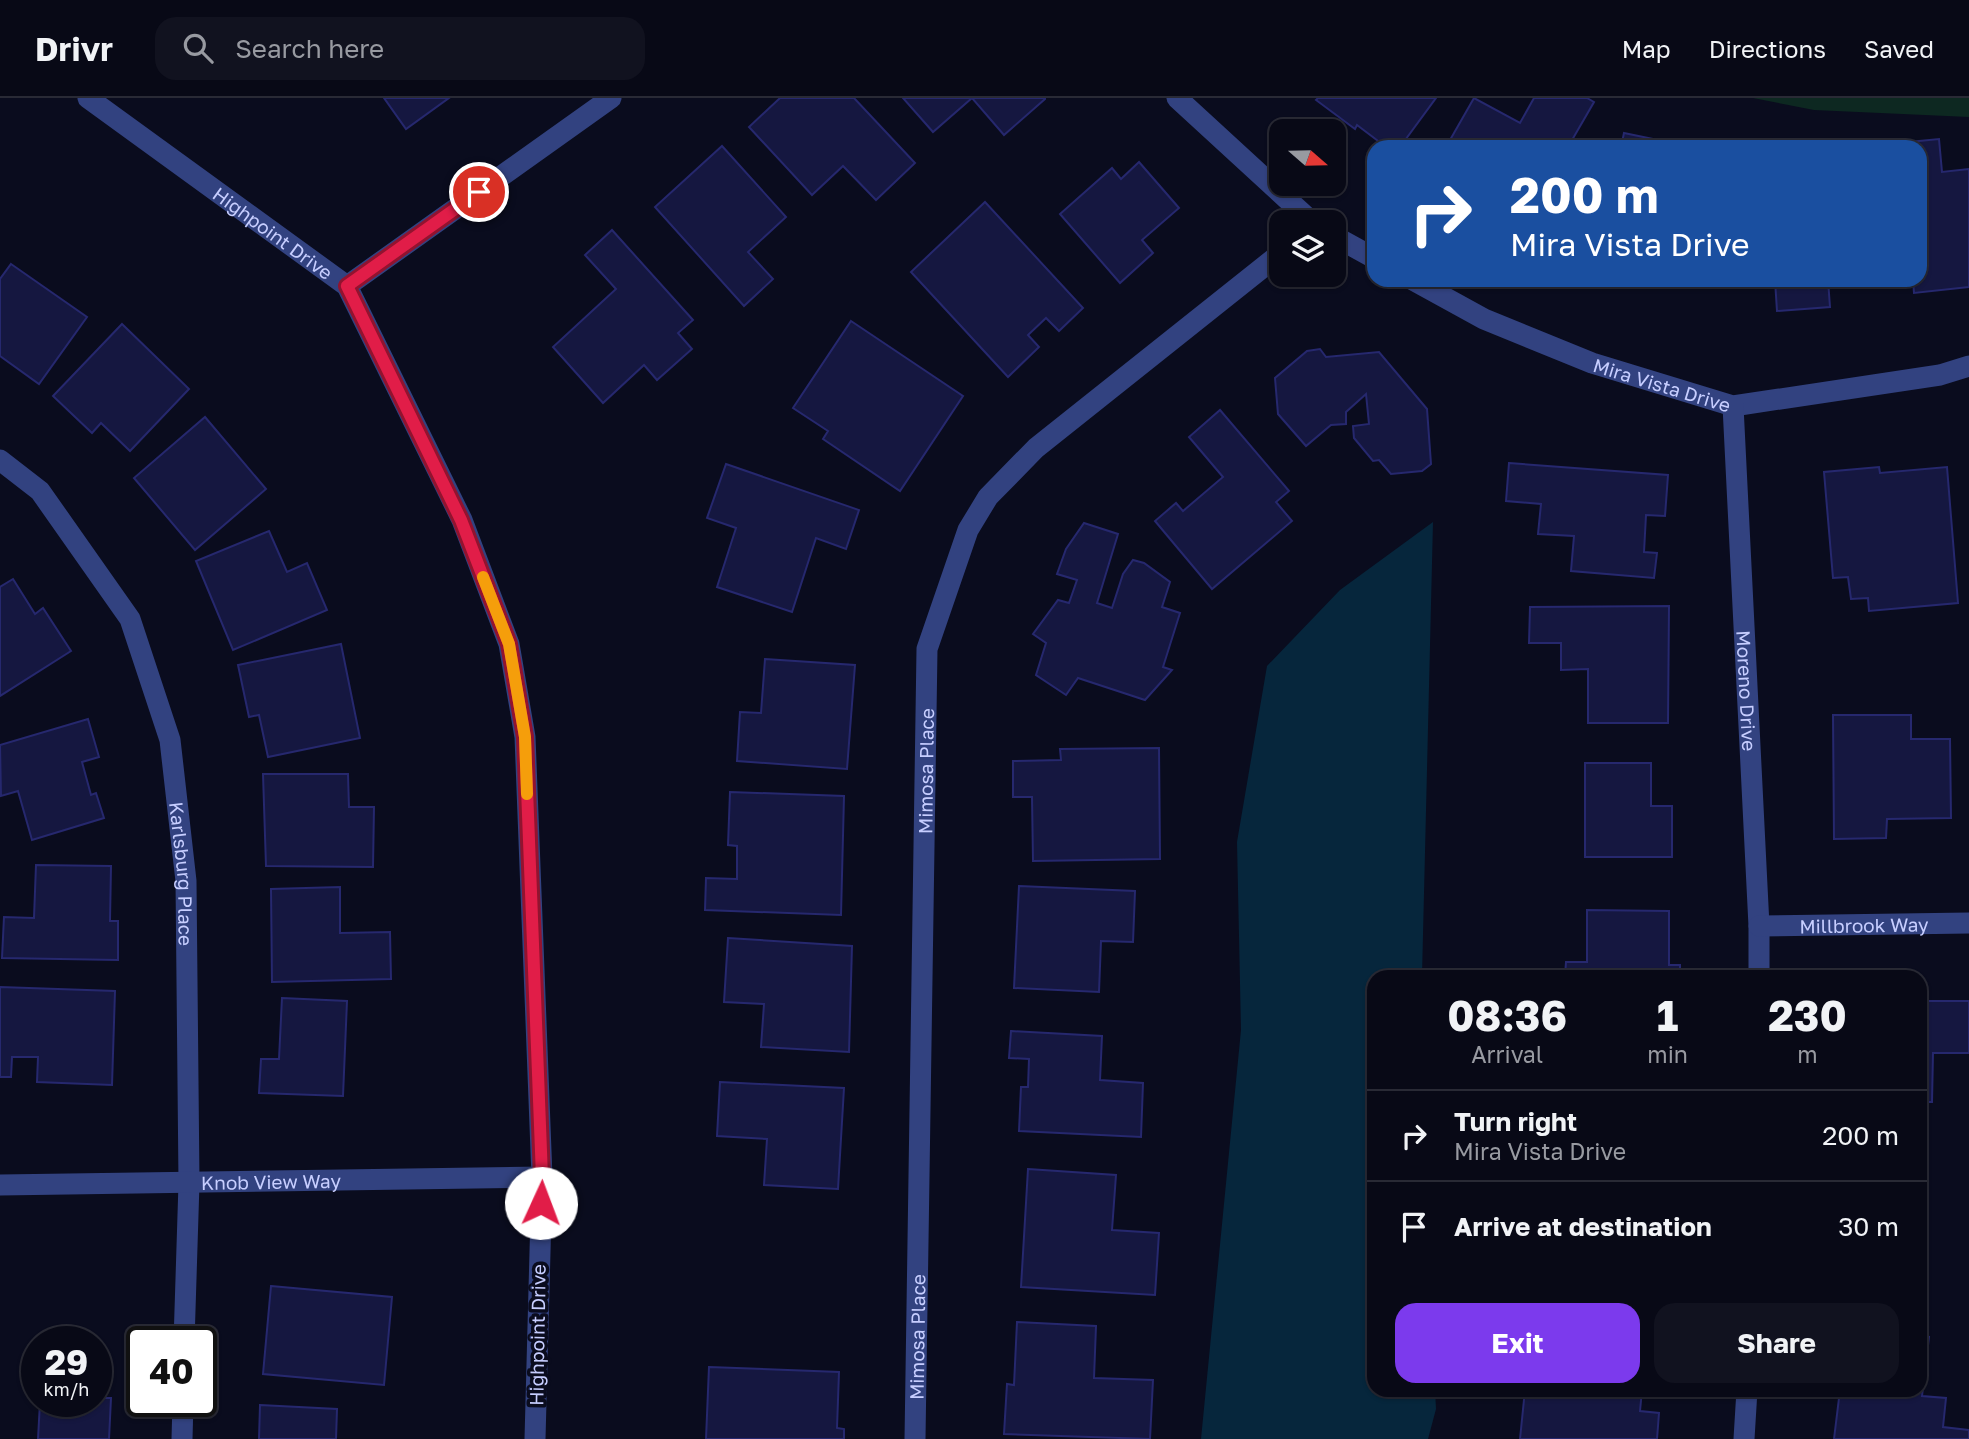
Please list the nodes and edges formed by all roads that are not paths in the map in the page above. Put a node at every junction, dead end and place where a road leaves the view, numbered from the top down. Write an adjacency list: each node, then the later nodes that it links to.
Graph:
1 (88, 98): 8 (street, Highpoint Drive)
2 (611, 98): 8 (street)
3 (1177, 98): 4 (street)
4 (1299, 210)
5 (1346, 243): 6 (street)
6 (1367, 254)
7 (1269, 263): 24 (street, Mimosa Place)
8 (347, 286): 16 (street, Highpoint Drive)
9 (1426, 287): 11 (street, Mira Vista Drive)
10 (1969, 366): 11 (street, Mira Vista Drive)
11 (1733, 406): 14 (street, Moreno Drive)
12 (0, 460): 17 (street, Karlsburg Place)
13 (1969, 923): 14 (street, Millbrook Way)
14 (1759, 926): 15 (street, Moreno Drive)
15 (1759, 970)
16 (542, 1177): 17 (street, Knob View Way); 23 (street, Highpoint Drive)
17 (189, 1183): 18 (street, Knob View Way); 19 (street, Karlsburg Place)
18 (0, 1185)
19 (185, 1326)
20 (1747, 1397): 25 (street)
21 (183, 1417): 22 (street)
22 (182, 1439)
23 (535, 1439)
24 (915, 1439)
25 (1744, 1439)

